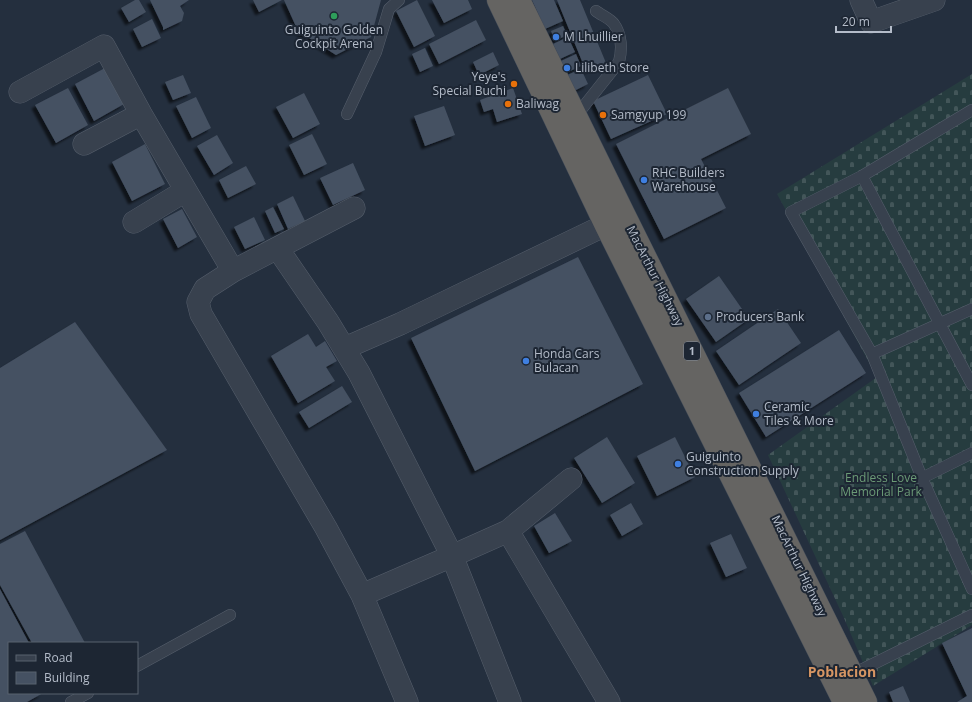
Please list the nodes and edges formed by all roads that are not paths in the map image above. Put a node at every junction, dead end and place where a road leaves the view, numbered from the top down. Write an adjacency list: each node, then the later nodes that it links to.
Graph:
1 (399, 0): 10 (lane)
2 (498, 0): 16 (highway, MacArthur Highway / 1)
3 (519, 0): 11 (highway, MacArthur Highway / 1)
4 (861, 0): 5 (street)
5 (934, 0)
6 (596, 11): 11 (lane)
7 (20, 92): 9 (street)
8 (972, 112): 13 (lane)
9 (141, 114): 12 (street); 14 (street)
10 (347, 114)
11 (576, 116): 16 (highway, MacArthur Highway / 1)
12 (84, 144)
13 (862, 176): 21 (lane); 23 (lane)
14 (185, 191): 17 (street); 19 (street)
15 (354, 208): 18 (street)
16 (615, 221): 22 (street); 35 (highway, MacArthur Highway / 1); 41 (highway, MacArthur Highway / 1)
17 (134, 222)
18 (278, 249): 19 (street); 22 (street)
19 (233, 271): 31 (street)
20 (972, 309): 21 (lane)
21 (941, 324): 23 (lane); 24 (lane)
22 (344, 348): 29 (street)
23 (872, 354): 26 (lane)
24 (972, 385)
25 (972, 453): 26 (lane)
26 (922, 478): 30 (lane)
27 (571, 479): 28 (street)
28 (508, 531): 29 (street); 40 (street)
29 (452, 556): 31 (street); 39 (street)
30 (972, 589)
31 (362, 595): 38 (street)
32 (230, 615): 34 (lane)
33 (972, 615): 35 (lane)
34 (138, 665)
35 (852, 674): 42 (highway, MacArthur Highway / 1)
36 (86, 694): 37 (lane)
37 (71, 702)
38 (407, 702)
39 (510, 702)
40 (609, 702)
41 (844, 702)
42 (866, 702)

